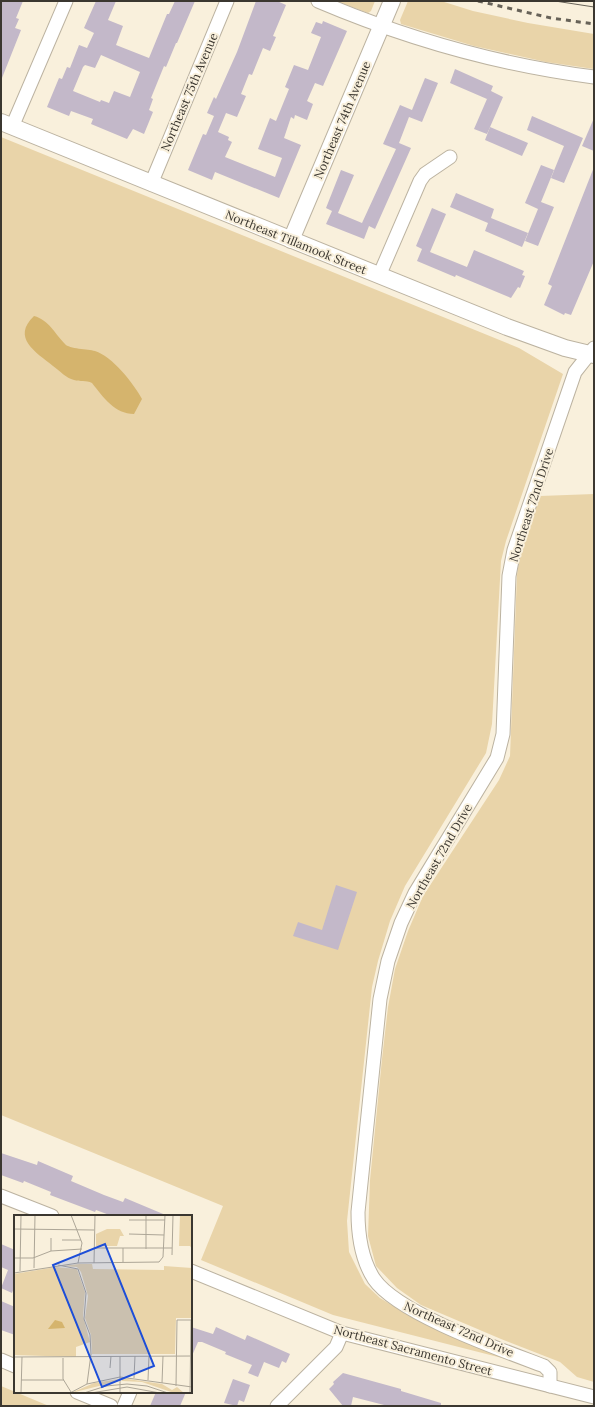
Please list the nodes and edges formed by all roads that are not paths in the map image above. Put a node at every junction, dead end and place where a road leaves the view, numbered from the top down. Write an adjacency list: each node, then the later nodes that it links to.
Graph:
1 (66, 1): 6 (street)
2 (227, 1): 8 (street, Northeast 75th Avenue)
3 (318, 1): 4 (street)
4 (386, 14): 5 (street); 9 (street, Northeast 74th Avenue)
5 (594, 77)
6 (7, 124): 8 (street, Northeast Tillamook Street)
7 (450, 157): 10 (street)
8 (151, 184): 9 (street, Northeast Tillamook Street)
9 (291, 240): 10 (street, Northeast Tillamook Street)
10 (379, 276): 11 (street, Northeast Tillamook Street)
11 (592, 352): 18 (street, Northeast 72nd Drive)
12 (1, 1196): 13 (street)
13 (49, 1215)
14 (192, 1272): 15 (street, Northeast Sacramento Street)
15 (342, 1333): 18 (street, Northeast Sacramento Street); 24 (street)
16 (1, 1360): 17 (street)
17 (14, 1366)
18 (550, 1386): 21 (street, Northeast Sacramento Street)
19 (79, 1393): 22 (street)
20 (130, 1393): 23 (street)
21 (594, 1397)
22 (111, 1406)
23 (124, 1406)
24 (277, 1406)

